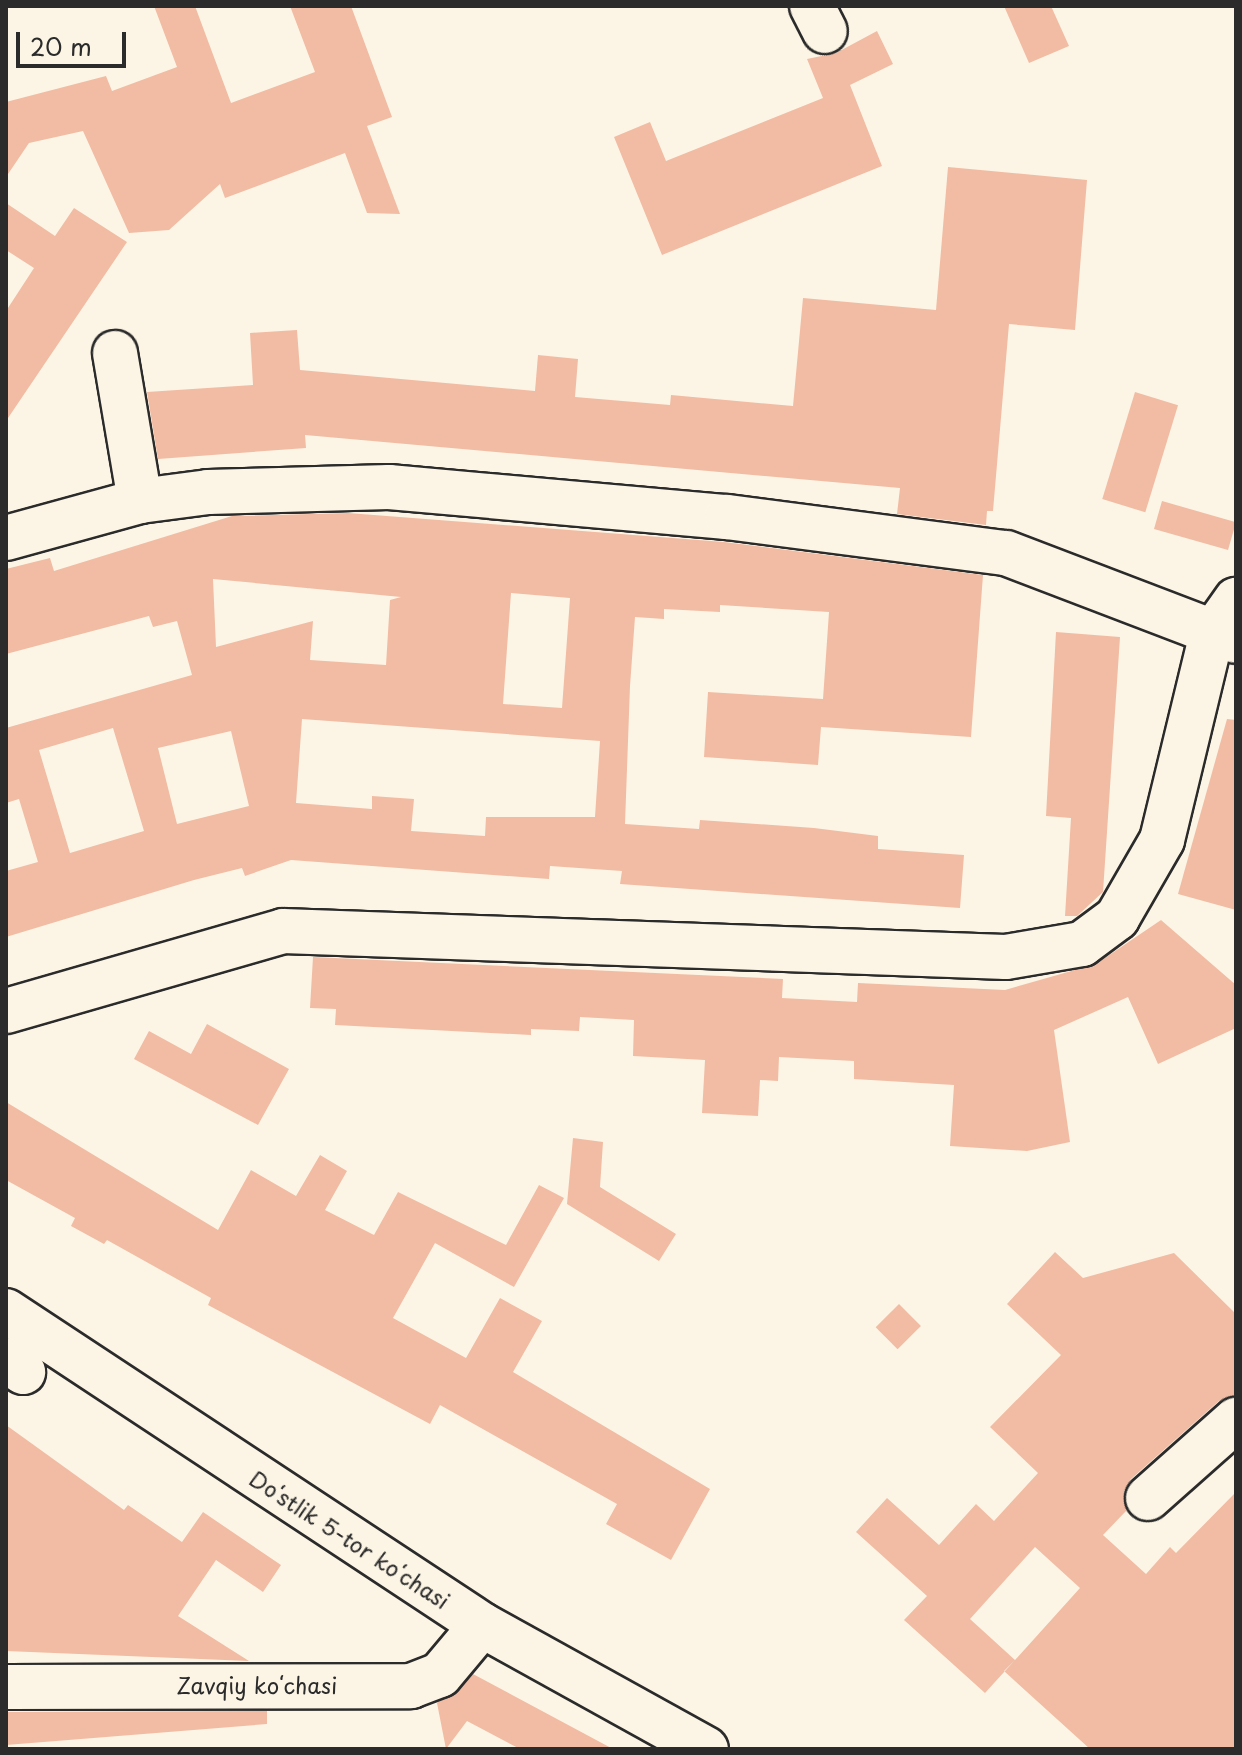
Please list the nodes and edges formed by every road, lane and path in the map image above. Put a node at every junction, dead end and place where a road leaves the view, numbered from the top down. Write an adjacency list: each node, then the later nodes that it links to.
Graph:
1 (115, 353): 2 (street)
2 (140, 501): 3 (street); 4 (street)
3 (6, 538)
4 (1228, 625): 5 (street)
5 (6, 1011)
6 (6, 1311): 9 (street, Doʻstlik 5-tor koʻchasi)
7 (1236, 1420): 8 (street)
8 (1148, 1498)
9 (482, 1625): 10 (street, Zavqiy koʻchasi); 11 (street, Doʻstlik 5-tor koʻchasi)
10 (6, 1687)
11 (706, 1749)

